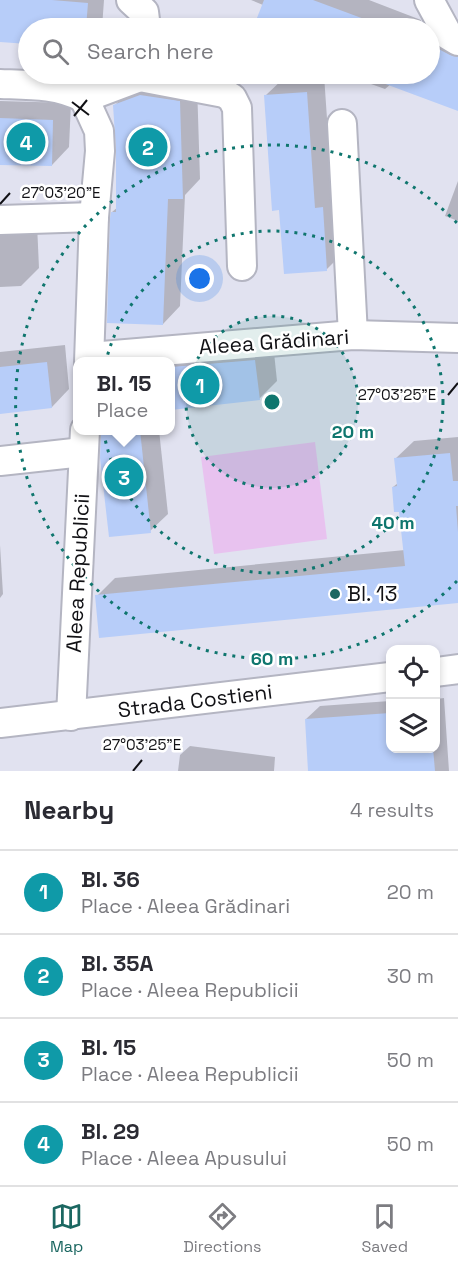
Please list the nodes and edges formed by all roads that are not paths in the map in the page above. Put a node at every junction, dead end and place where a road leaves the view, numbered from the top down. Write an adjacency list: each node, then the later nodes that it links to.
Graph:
1 (131, 0): 3 (street)
2 (429, 0): 4 (street)
3 (145, 18)
4 (439, 18)
5 (440, 20): 6 (street)
6 (458, 41)
7 (0, 84): 10 (street)
8 (118, 84): 10 (street)
9 (182, 84): 14 (street)
10 (84, 98): 12 (street)
11 (342, 124): 15 (street)
12 (94, 218): 13 (street); 17 (street)
13 (0, 220)
14 (242, 266)
15 (353, 335): 16 (street, Aleea Grădinari); 18 (street, Aleea Grădinari)
16 (458, 338)
17 (89, 357)
18 (111, 357)
19 (84, 441): 20 (street); 24 (street, Aleea Republicii)
20 (0, 461)
21 (458, 669): 22 (street)
22 (440, 671)
23 (386, 677): 24 (street, Strada Costieni)
24 (71, 716): 25 (street, Strada Costieni)
25 (0, 723)

